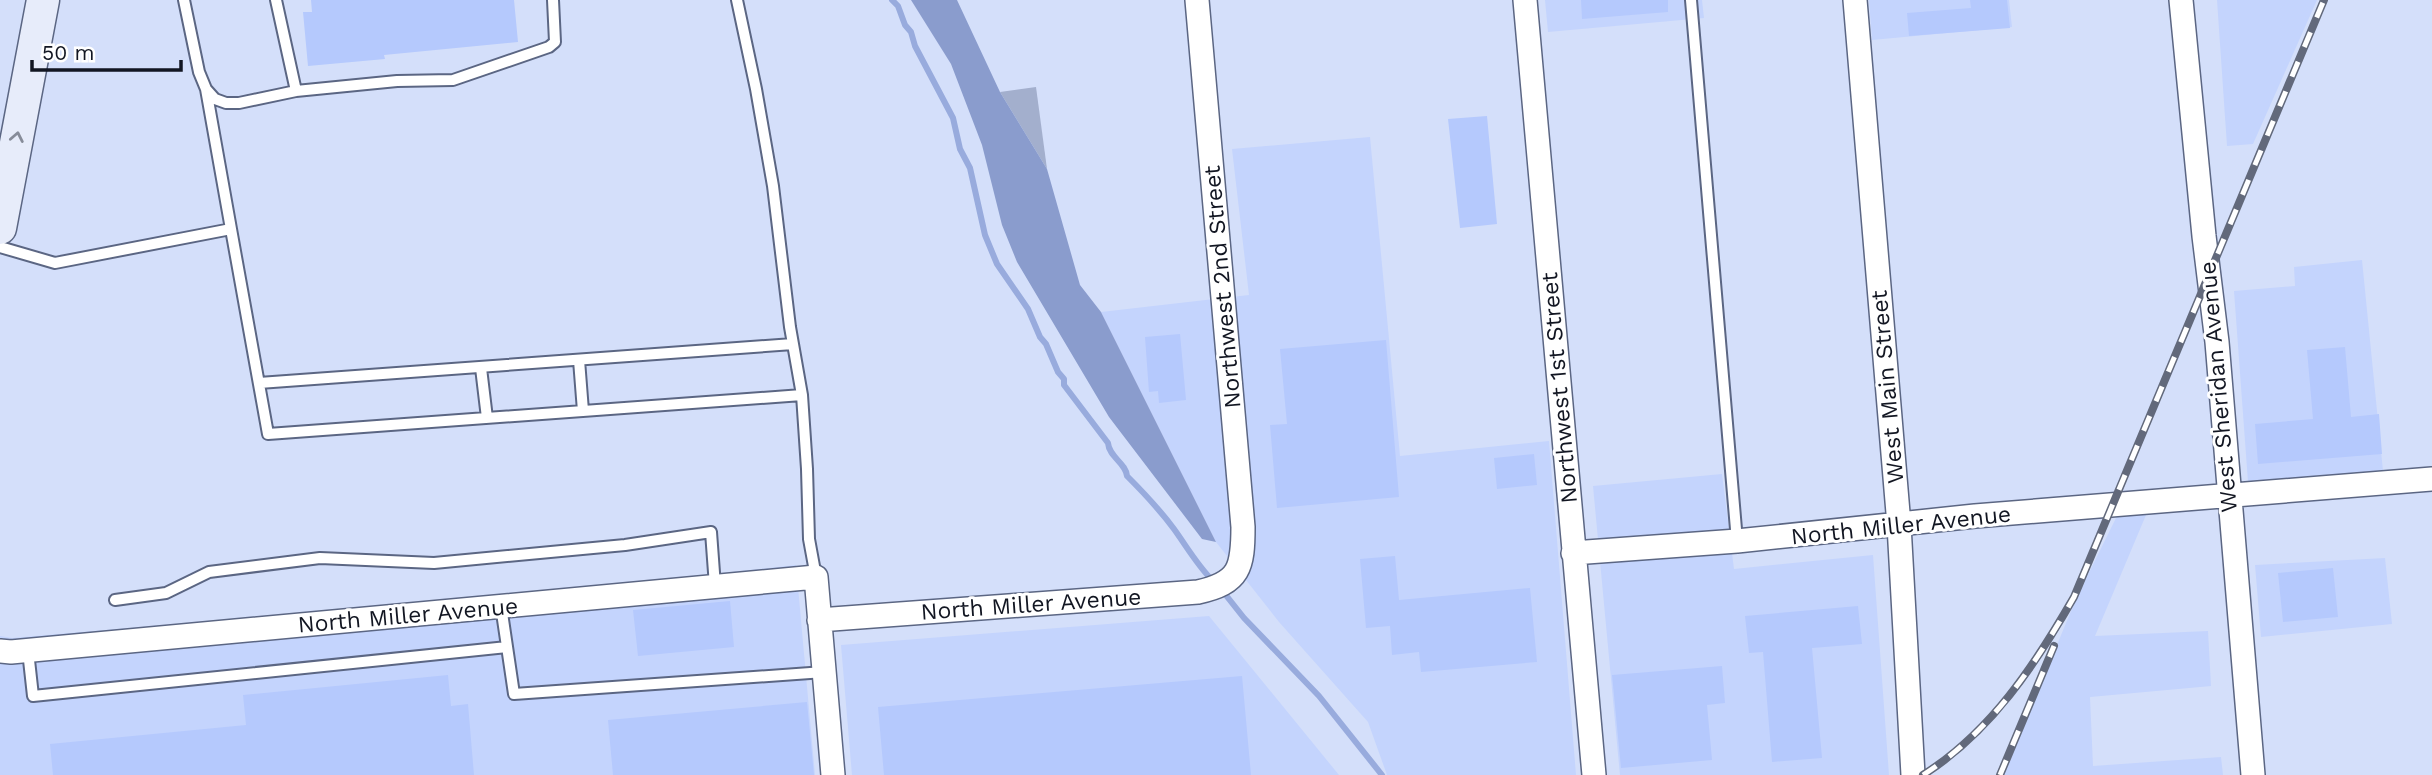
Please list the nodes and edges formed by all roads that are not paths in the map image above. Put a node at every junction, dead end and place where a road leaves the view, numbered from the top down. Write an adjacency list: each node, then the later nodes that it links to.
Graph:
1 (43, 0): 13 (main road, one-way to 1)
2 (184, 0): 11 (lane)
3 (276, 0): 12 (lane)
4 (553, 0): 12 (lane)
5 (737, 0): 16 (lane)
6 (1197, 0): 29 (street, Northwest 2nd Street)
7 (1525, 0): 27 (street, Northwest 1st Street)
8 (1691, 0): 26 (lane)
9 (1855, 0): 25 (street, West Main Street)
10 (2181, 0): 24 (street, West Sheridan Avenue)
11 (206, 89): 12 (lane); 14 (lane)
12 (296, 91)
13 (0, 228)
14 (231, 229): 15 (lane); 19 (lane)
15 (0, 247)
16 (793, 344): 17 (lane); 20 (lane)
17 (579, 360): 18 (lane); 21 (lane)
18 (481, 368): 19 (lane); 22 (lane)
19 (259, 383): 22 (lane)
20 (802, 395): 21 (lane); 28 (lane)
21 (583, 411): 22 (lane)
22 (487, 418)
23 (2432, 478): 24 (street, North Miller Avenue)
24 (2229, 495): 25 (street, North Miller Avenue); 41 (street, West Sheridan Avenue)
25 (1899, 525): 26 (street, North Miller Avenue); 40 (street, West Main Street)
26 (1737, 541): 27 (street, North Miller Avenue)
27 (1573, 553): 39 (street, Northwest 1st Street)
28 (816, 577): 30 (street, North Miller Avenue); 33 (street)
29 (1231, 577): 33 (street, North Miller Avenue)
30 (715, 586): 31 (lane); 32 (street, North Miller Avenue)
31 (115, 600)
32 (501, 606): 34 (lane); 36 (street, North Miller Avenue)
33 (819, 620): 37 (street)
34 (507, 647): 36 (lane); 37 (lane)
35 (0, 651): 36 (street, North Miller Avenue)
36 (28, 651)
37 (824, 672): 38 (street)
38 (834, 775)
39 (1594, 775)
40 (1913, 775)
41 (2253, 775)

